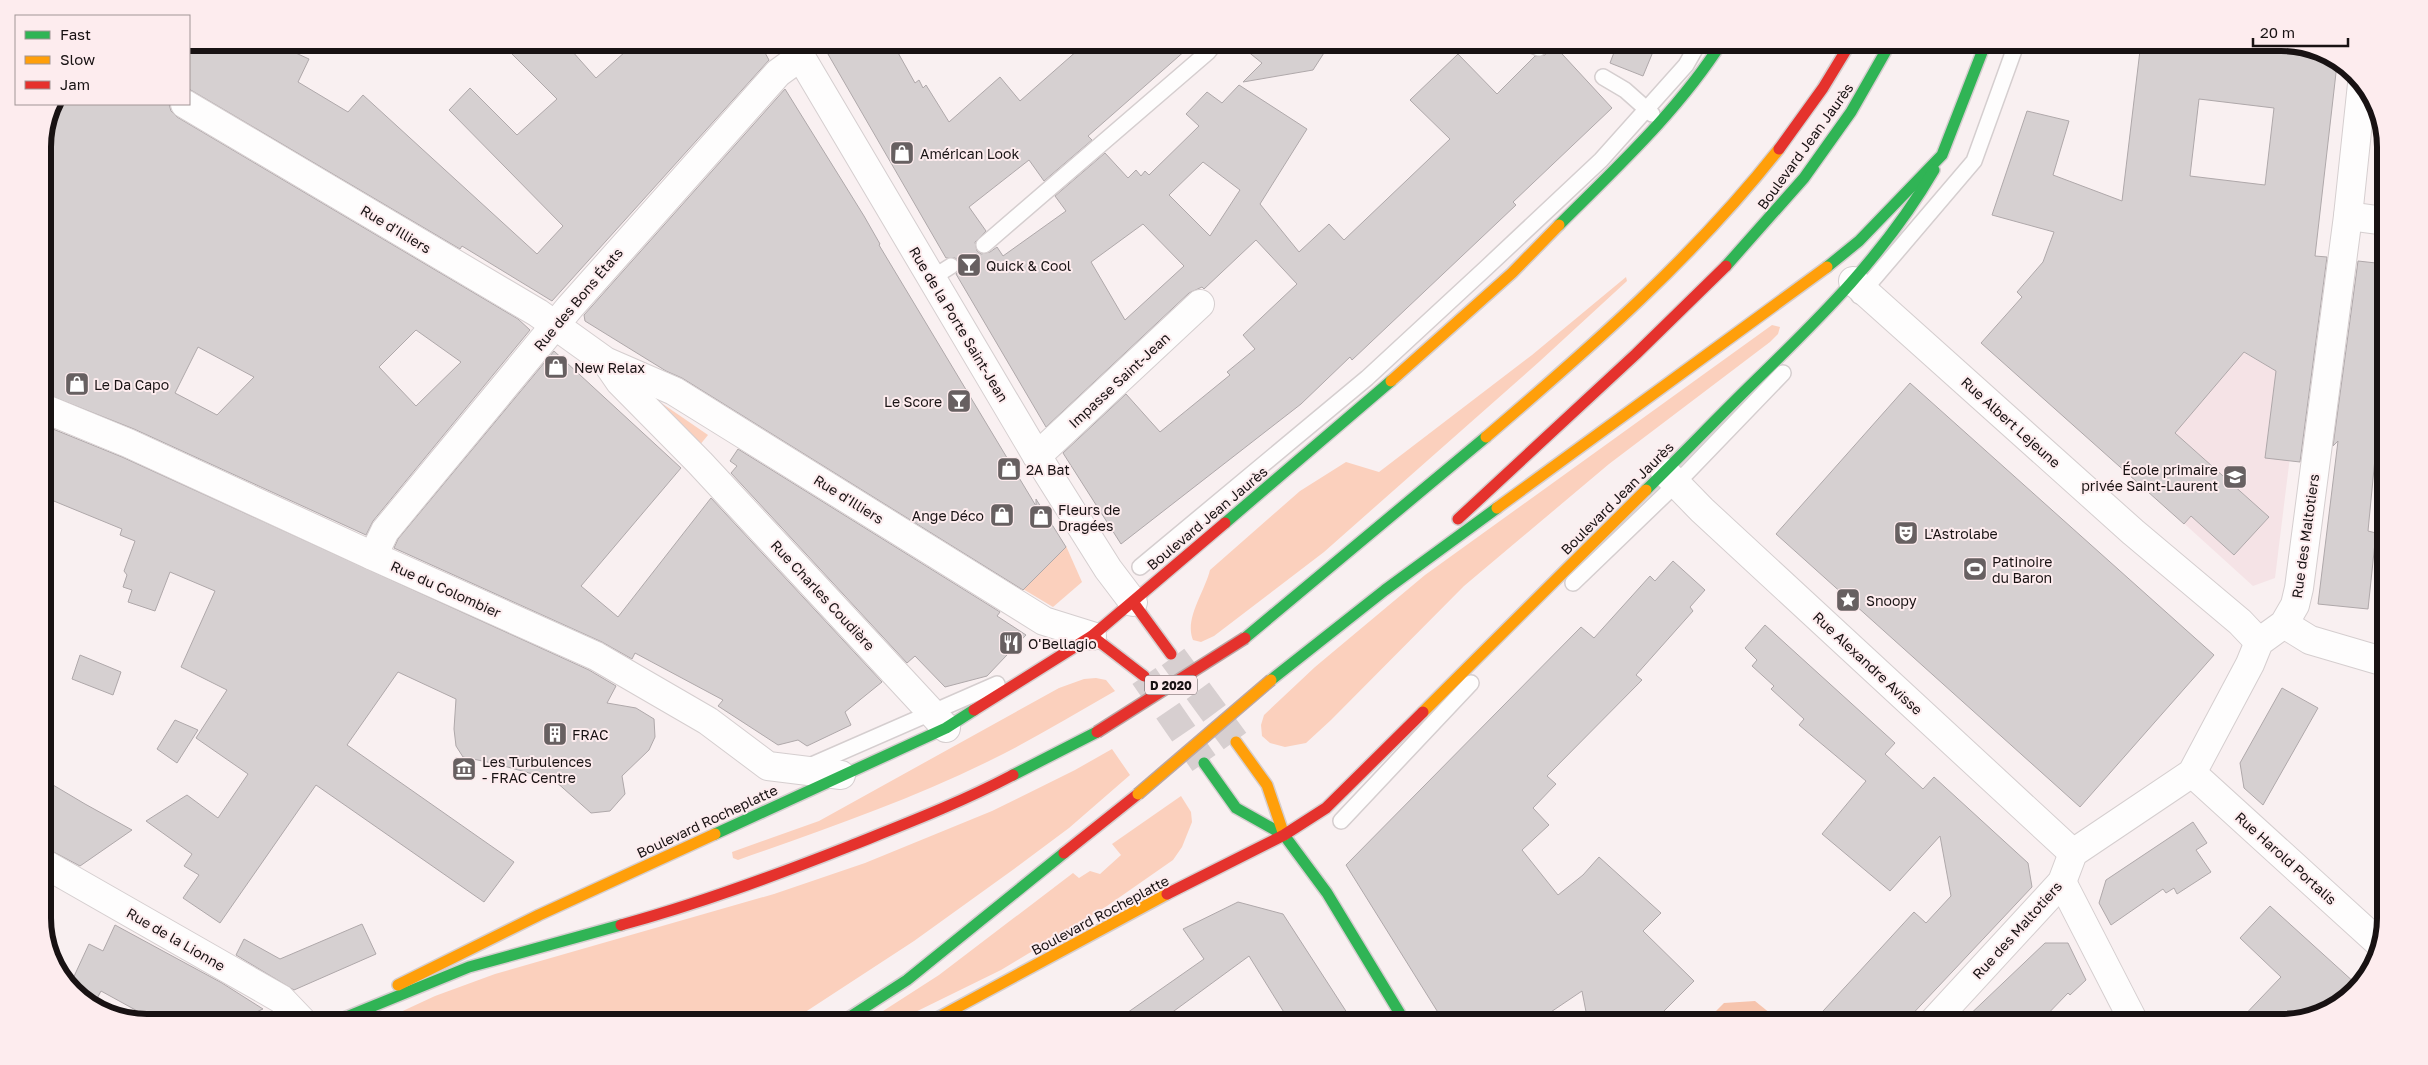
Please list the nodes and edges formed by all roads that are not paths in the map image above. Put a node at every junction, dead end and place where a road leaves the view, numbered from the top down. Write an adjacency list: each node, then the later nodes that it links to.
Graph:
1 (795, 51): 21 (street, Rue des Bons États)
2 (797, 51): 24 (street, Rue de la Porte Saint-Jean)
3 (1208, 51): 18 (lane)
4 (1694, 51): 13 (lane)
5 (1717, 51): 14 (main road, Boulevard Jean Jaurès)
6 (1846, 51): 52 (main road, Boulevard Jean Jaurès / D 2020, bridge)
7 (1886, 51): 29 (main road, Boulevard Jean Jaurès)
8 (1982, 51): 15 (main road, Boulevard Jean Jaurès)
9 (2014, 51): 19 (lane)
10 (1603, 77): 13 (lane)
11 (2361, 94): 16 (street, Rue des Maltotiers)
12 (186, 105): 21 (street, Rue d'Illiers)
13 (1646, 109): 14 (lane); 28 (lane)
14 (1661, 122): 30 (main road, Boulevard Jean Jaurès)
15 (1942, 155): 19 (main road, Boulevard Jean Jaurès); 29 (main road, Boulevard Jean Jaurès)
16 (2348, 216): 17 (street); 31 (street, Rue des Maltotiers)
17 (2377, 220)
18 (984, 245)
19 (1859, 286): 26 (lane); 33 (street, Rue Albert Lejeune)
20 (1200, 304): 24 (street, Impasse Saint-Jean)
21 (556, 325): 22 (street, Rue d'Illiers); 27 (street, Rue des Bons États)
22 (605, 361): 25 (street, Rue d'Illiers); 32 (street, Rue d'Illiers)
23 (51, 411): 27 (street, Rue du Colombier)
24 (1037, 456): 30 (street, Rue de la Porte Saint-Jean)
25 (700, 462): 38 (street, Rue Charles Coudière)
26 (1671, 477): 44 (lane); 45 (main road, Boulevard Jean Jaurès); 46 (street, Rue Alexandre Avisse)
27 (373, 556): 41 (street, Rue du Colombier)
28 (1140, 567)
29 (1385, 590): 53 (main road, Boulevard Jean Jaurès, bridge)
30 (1133, 602): 32 (main road, Boulevard Jean Jaurès); 34 (main road)
31 (2284, 624): 33 (street, Rue des Maltotiers); 36 (street)
32 (1092, 636): 37 (main road); 38 (main road, Boulevard Rocheplatte)
33 (2259, 642): 42 (street)
34 (1171, 654)
35 (1035, 657): 38 (lane)
36 (2377, 660)
37 (1144, 676)
38 (938, 720): 41 (lane); 43 (main road, Boulevard Rocheplatte)
39 (1236, 742): 45 (main road)
40 (1204, 763): 45 (main road)
41 (797, 771): 43 (street, Rue du Colombier)
42 (2192, 773): 46 (street); 49 (street, Rue Harold Portalis)
43 (841, 775): 51 (main road, Boulevard Rocheplatte)
44 (1341, 822)
45 (1284, 835): 54 (main road, Boulevard Rocheplatte); 55 (main road)
46 (2073, 853): 48 (street, Rue des Maltotiers)
47 (51, 868): 50 (street, Rue de la Lionne)
48 (2062, 882): 56 (street, Rue des Maltotiers); 57 (street)
49 (2374, 939)
50 (289, 1014)
51 (344, 1014)
52 (354, 1014)
53 (854, 1014)
54 (945, 1014)
55 (1400, 1014)
56 (1940, 1014)
57 (2130, 1014)

